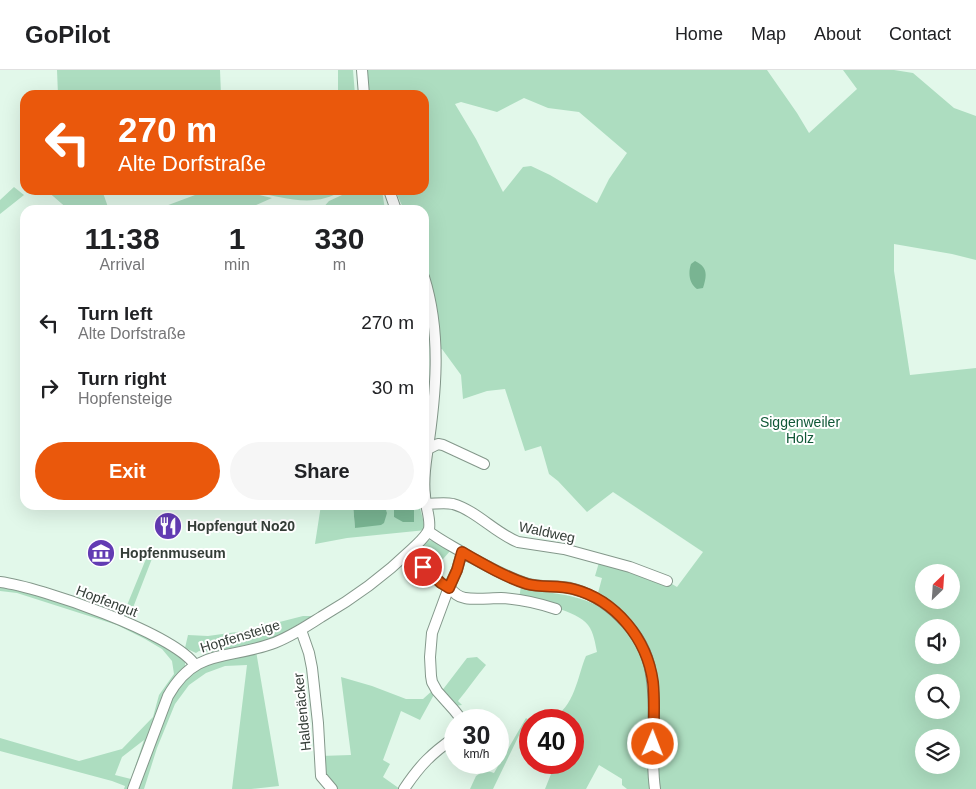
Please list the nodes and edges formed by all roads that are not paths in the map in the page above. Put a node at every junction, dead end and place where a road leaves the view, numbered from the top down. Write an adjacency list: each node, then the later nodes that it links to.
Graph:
1 (362, 70): 2 (street)
2 (364, 90)
3 (429, 296): 4 (street)
4 (429, 440)
5 (429, 448): 6 (street)
6 (484, 464)
7 (429, 504): 12 (street, Waldweg)
8 (427, 510): 9 (street)
9 (428, 531): 10 (street); 11 (street, Hopfensteige)
10 (462, 552): 14 (street); 23 (street)
11 (408, 553): 14 (street); 16 (street, Hopfensteige)
12 (667, 580)
13 (0, 582): 17 (street, Hopfengut)
14 (449, 588): 15 (street); 18 (street)
15 (556, 609)
16 (301, 630): 17 (street, Hopfensteige); 21 (street, Haldenäcker)
17 (195, 665): 20 (street, Hopfensteige)
18 (453, 709)
19 (444, 744): 22 (street)
20 (134, 789)
21 (332, 789)
22 (404, 789)
23 (655, 789)

